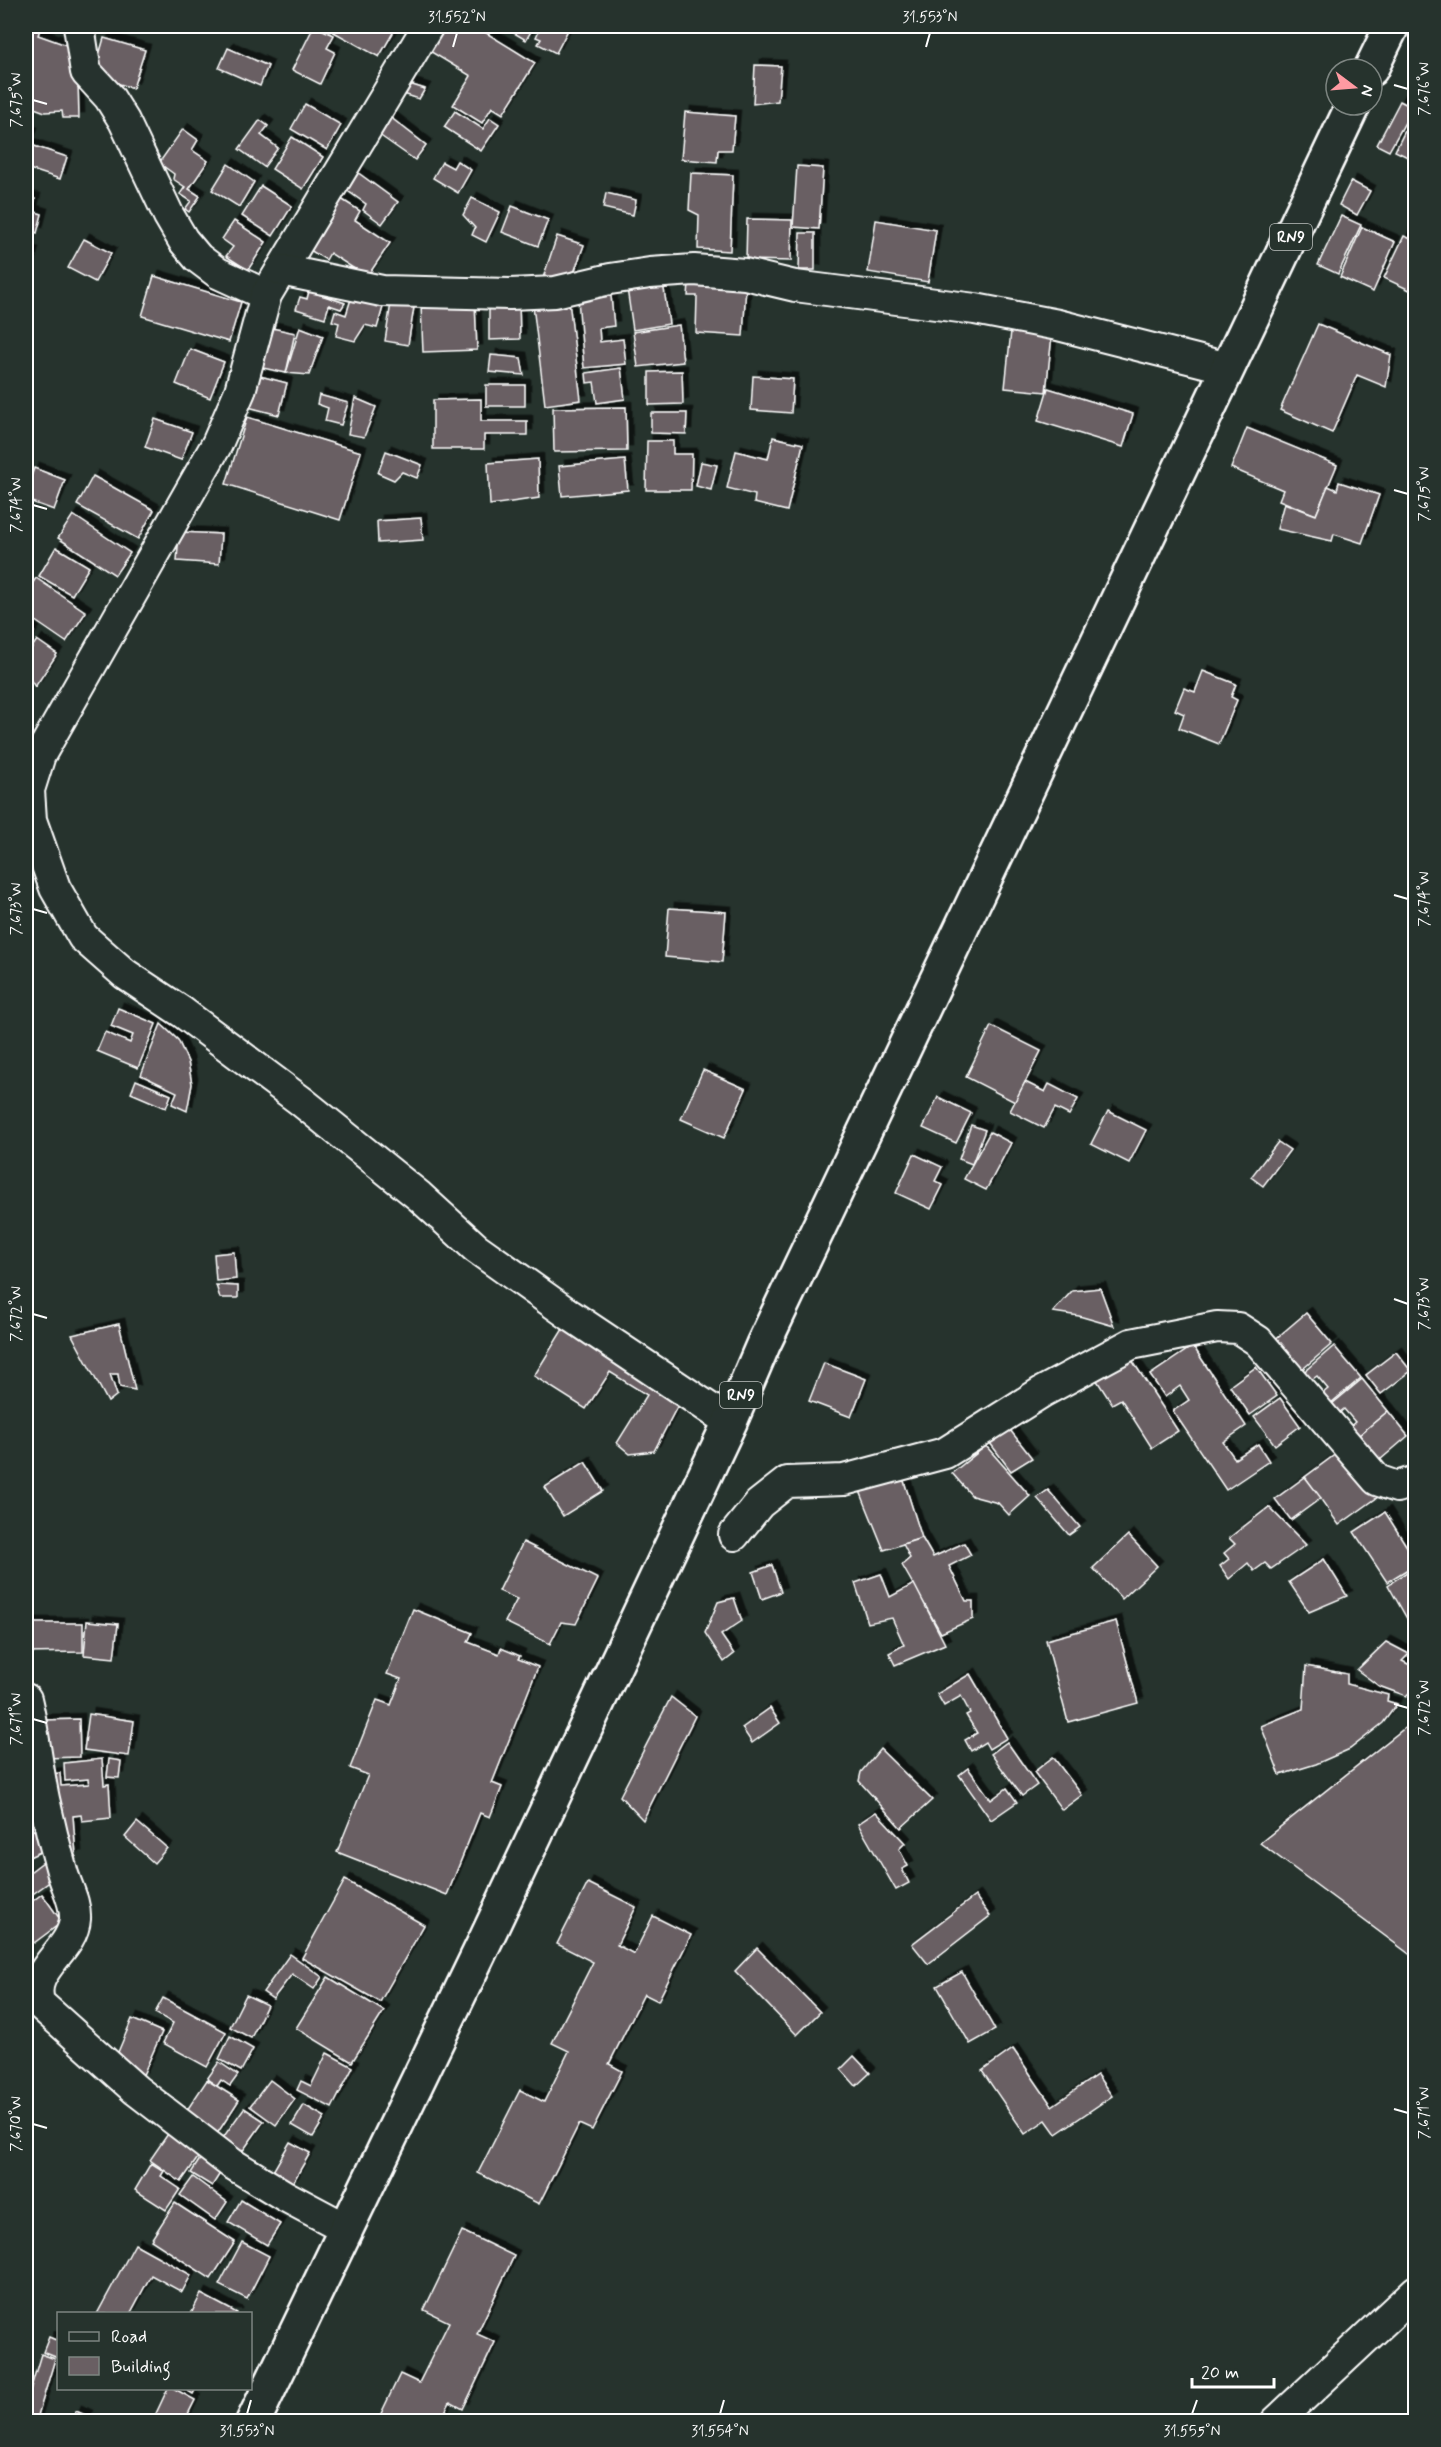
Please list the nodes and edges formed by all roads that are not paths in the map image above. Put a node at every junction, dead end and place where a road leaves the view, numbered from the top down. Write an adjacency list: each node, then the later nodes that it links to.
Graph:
1 (79, 26): 6 (street)
2 (428, 26): 6 (street)
3 (1392, 26): 4 (main road)
4 (1377, 57)
5 (1347, 117): 7 (main road, RN9)
6 (274, 282): 7 (street); 8 (street)
7 (1228, 368): 10 (main road, RN9)
8 (33, 749): 9 (street)
9 (27, 791): 10 (street)
10 (730, 1422): 14 (main road, RN9)
11 (1416, 1481): 12 (street)
12 (734, 1535)
13 (26, 1699): 14 (street)
14 (347, 2229): 16 (main road, RN9)
15 (1416, 2291): 17 (street)
16 (253, 2421)
17 (1276, 2421)

